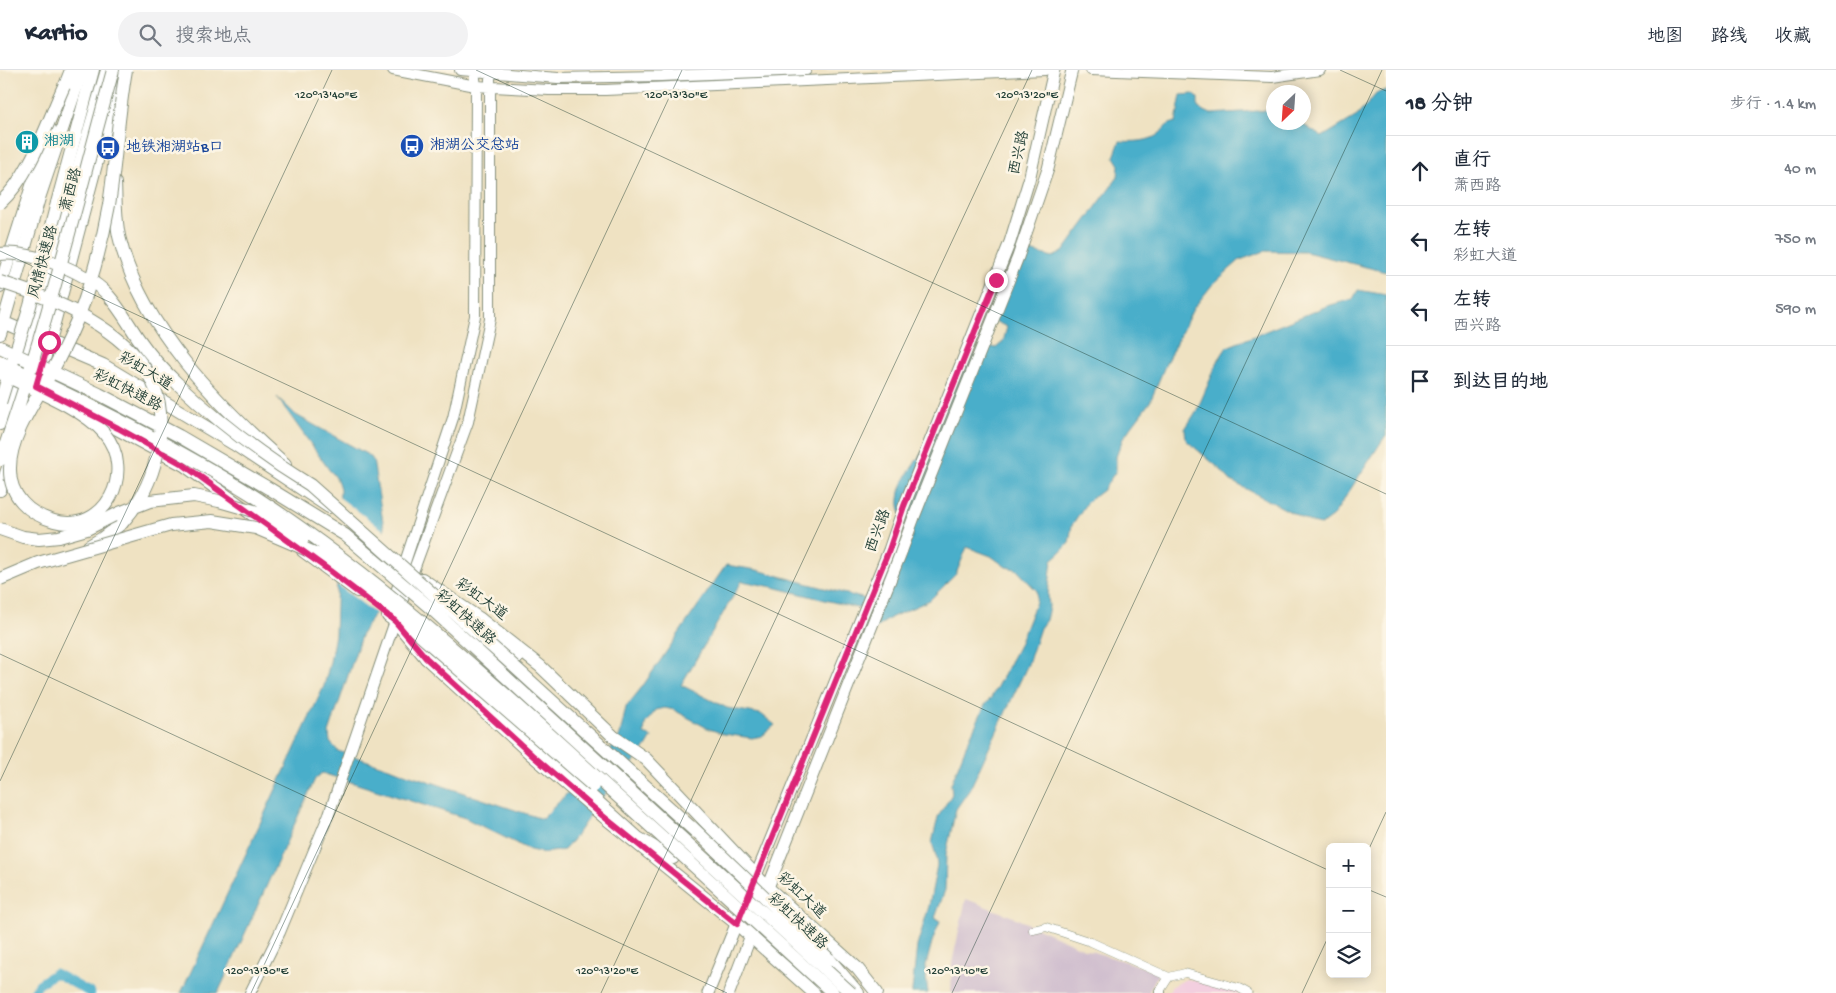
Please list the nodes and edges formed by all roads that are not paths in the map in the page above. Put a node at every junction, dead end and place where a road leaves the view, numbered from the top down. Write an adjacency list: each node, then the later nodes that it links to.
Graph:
1 (71, 70): 19 (main road)
2 (82, 70): 29 (main road, bridge)
3 (93, 70): 38 (main road, 风情快速路, bridge)
4 (107, 70): 25 (main road)
5 (113, 70): 40 (main road, 风情快速路, bridge)
6 (121, 70): 23 (main road, 萧西路)
7 (126, 70): 22 (main road, bridge)
8 (393, 70): 20 (street)
9 (460, 70): 17 (street)
10 (806, 70): 18 (street)
11 (1028, 70): 12 (street); 21 (street)
12 (1045, 70)
13 (1054, 70): 55 (main road, 西兴路)
14 (1072, 70): 54 (main road, 西兴路)
15 (1091, 70): 16 (street)
16 (1320, 70)
17 (474, 71): 18 (street); 20 (street)
18 (490, 72): 21 (street)
19 (64, 86): 24 (main road, bridge); 28 (main road, bridge)
20 (476, 86): 21 (street); 47 (street)
21 (490, 88): 47 (street)
22 (114, 157): 35 (main road, bridge); 42 (main road, bridge)
23 (94, 172): 25 (main road); 31 (main road, 萧西路)
24 (0, 203)
25 (65, 212): 30 (main road, bridge)
26 (0, 254): 42 (main road, bridge)
27 (0, 282): 45 (main road, bridge)
28 (0, 287)
29 (1, 326): 30 (main road, 彩虹大道)
30 (30, 334): 31 (main road, 彩虹大道); 36 (main road)
31 (49, 342): 37 (main road, 萧西路); 47 (main road, 彩虹大道, bridge)
32 (0, 348): 66 (main road, 彩虹快速路, bridge)
33 (0, 362): 65 (main road, 彩虹快速路, bridge)
34 (0, 369): 36 (main road)
35 (0, 374)
36 (17, 377): 37 (main road); 39 (main road)
37 (36, 386): 41 (main road, 萧西路); 49 (main road)
38 (0, 403)
39 (0, 424)
40 (0, 460)
41 (2, 478): 43 (main road, 萧西路)
42 (310, 485): 52 (main road, bridge)
43 (0, 490)
44 (0, 529): 46 (main road, bridge)
45 (80, 551): 46 (main road, bridge); 48 (main road, bridge)
46 (324, 556): 53 (main road, bridge)
47 (409, 569): 49 (street); 50 (main road, 彩虹大道)
48 (0, 579)
49 (389, 616): 51 (main road); 60 (street)
50 (480, 618): 52 (main road, bridge); 54 (main road, 彩虹大道)
51 (426, 658): 53 (main road); 55 (main road)
52 (696, 832): 67 (main road, bridge)
53 (673, 858): 64 (main road)
54 (767, 887): 57 (main road, 西兴路); 68 (main road, 彩虹大道)
55 (737, 924): 57 (main road); 61 (main road, 西兴路)
56 (1032, 930): 58 (street)
57 (751, 937): 62 (main road, 西兴路); 63 (main road)
58 (1169, 977): 59 (street); 69 (street)
59 (1160, 992)
60 (250, 993)
61 (708, 993)
62 (728, 993)
63 (814, 993)
64 (823, 993)
65 (833, 993)
66 (851, 993)
67 (858, 993)
68 (877, 993)
69 (1248, 993)

